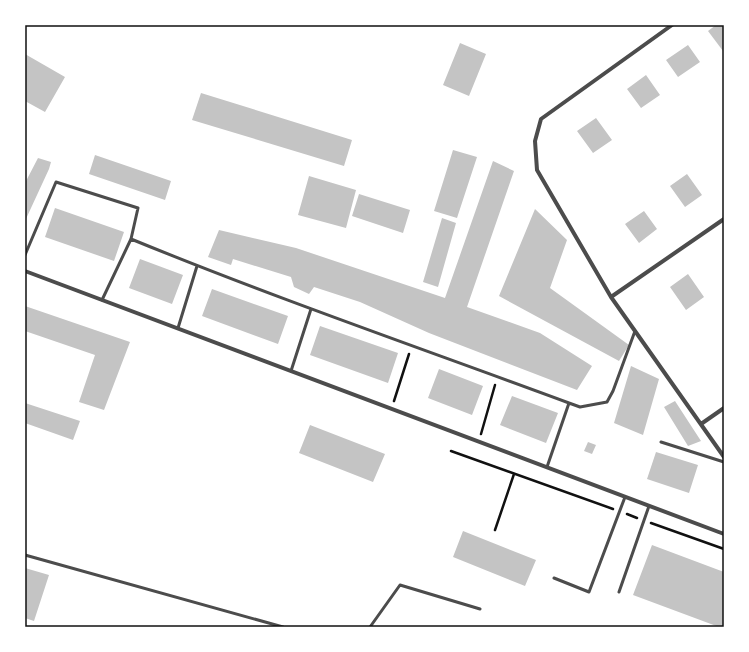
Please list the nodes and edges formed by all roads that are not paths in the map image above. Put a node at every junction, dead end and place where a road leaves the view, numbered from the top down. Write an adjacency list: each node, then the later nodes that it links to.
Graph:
1 (672, 25): 7 (street)
2 (724, 219): 7 (street)
3 (130, 239): 4 (lane); 5 (lane); 8 (lane)
4 (25, 255)
5 (197, 266): 9 (lane); 10 (lane)
6 (25, 271): 8 (street)
7 (612, 297): 11 (street)
8 (102, 300): 10 (street)
9 (311, 309): 12 (lane); 13 (lane)
10 (178, 328): 12 (street)
11 (635, 331): 13 (lane); 15 (street)
12 (291, 371): 19 (street)
13 (569, 402): 19 (lane)
14 (724, 408): 15 (street)
15 (701, 424): 17 (street)
16 (660, 442): 18 (lane)
17 (724, 457)
18 (724, 462)
19 (547, 467): 20 (street)
20 (625, 497): 21 (street); 24 (lane)
21 (649, 506): 22 (street); 25 (lane)
22 (724, 534)
23 (25, 556): 27 (lane)
24 (554, 578)
25 (619, 592)
26 (480, 608): 28 (lane)
27 (283, 627)
28 (370, 627)

